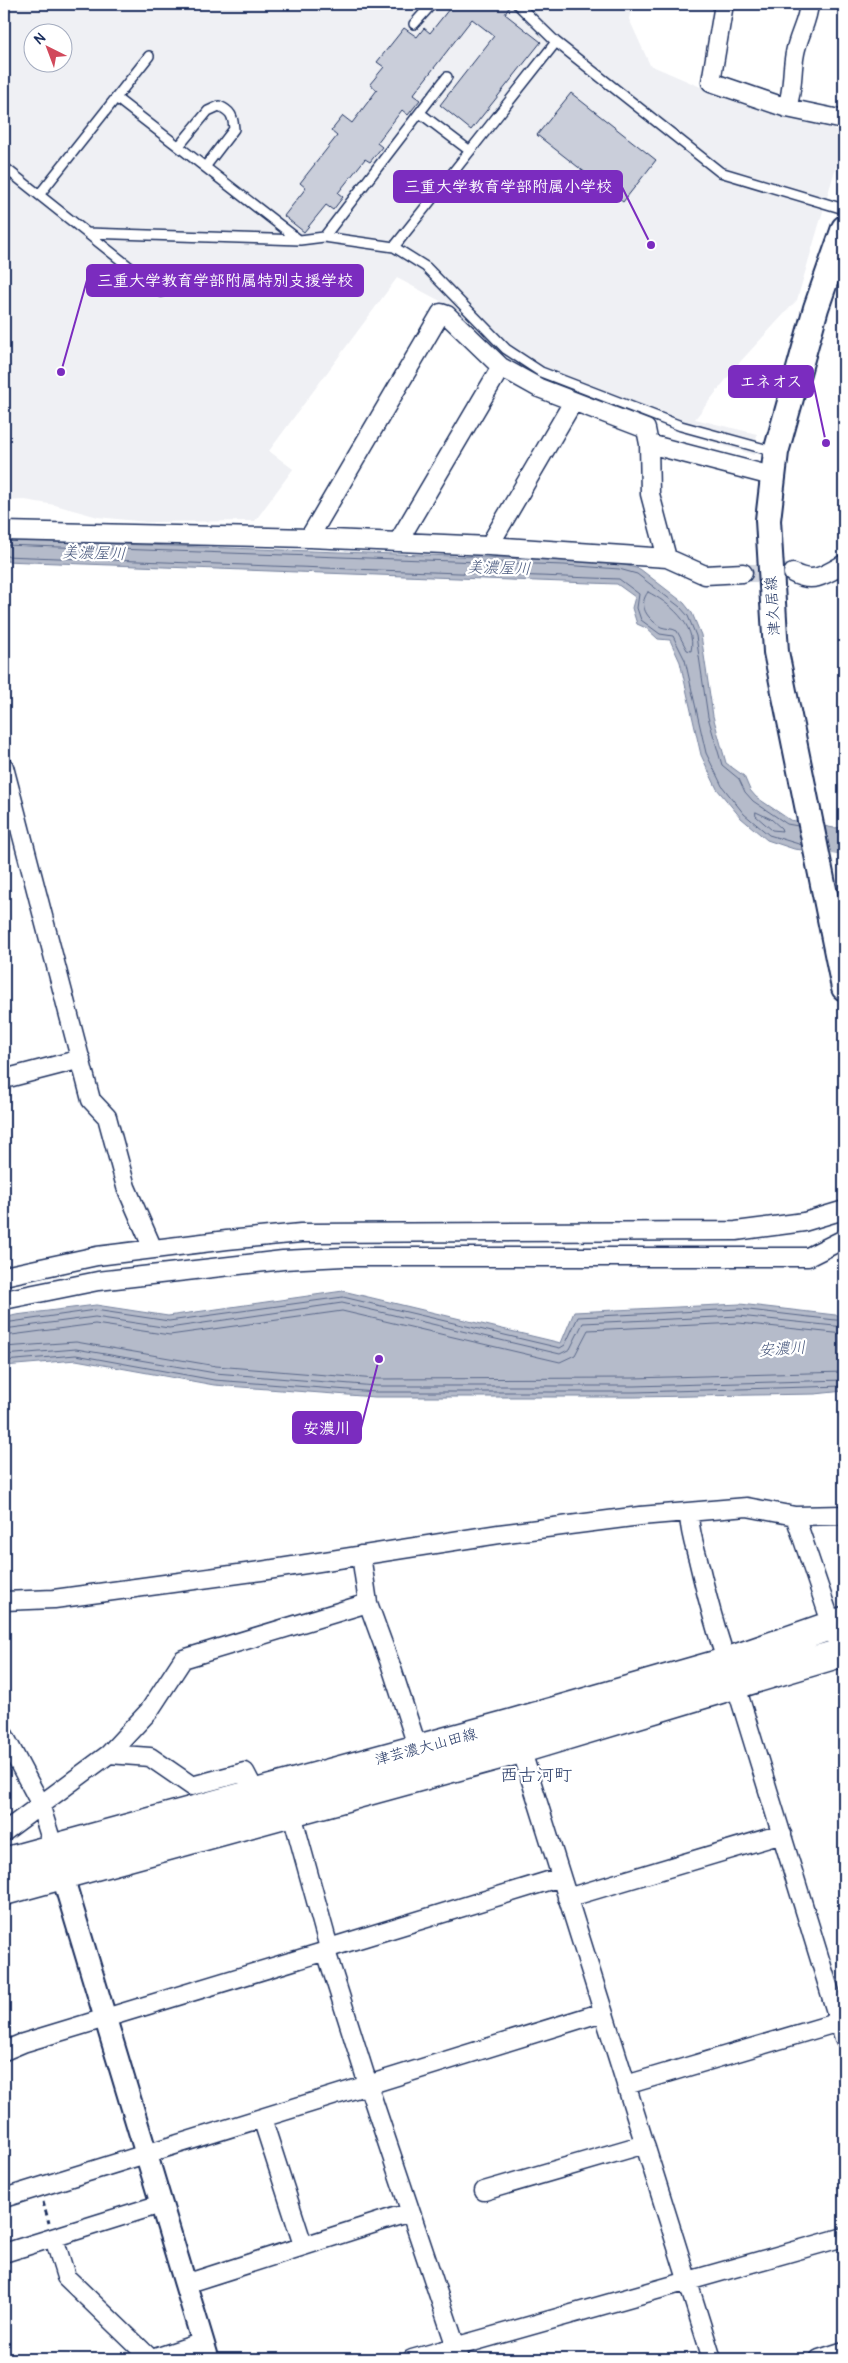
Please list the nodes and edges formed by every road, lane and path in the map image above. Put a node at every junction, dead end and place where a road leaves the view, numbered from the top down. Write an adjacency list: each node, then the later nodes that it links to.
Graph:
1 (432, 4): 5 (lane)
2 (517, 4): 6 (lane)
3 (724, 4): 10 (street)
4 (809, 4): 10 (street)
5 (414, 24)
6 (556, 42): 14 (lane); 18 (lane)
7 (150, 56): 9 (lane)
8 (447, 78): 11 (lane)
9 (116, 98): 13 (lane); 17 (lane)
10 (787, 108): 12 (street)
11 (420, 113): 14 (lane); 21 (lane)
12 (844, 120)
13 (178, 146): 16 (lane); 16 (lane)
14 (470, 151): 23 (lane)
15 (4, 167): 17 (lane)
16 (205, 167): 22 (lane)
17 (39, 195): 20 (lane)
18 (844, 209)
19 (844, 228): 28 (main road, 津久居線)
20 (87, 233): 22 (lane); 24 (lane)
21 (324, 237): 22 (lane); 23 (lane)
22 (300, 240)
23 (394, 247): 28 (lane)
24 (161, 292)
25 (501, 366): 26 (street); 31 (street); 32 (street)
26 (573, 402): 27 (street); 33 (street)
27 (649, 444): 29 (street); 34 (street)
28 (776, 452): 29 (main road, 津久居線)
29 (772, 476): 39 (main road, 津久居線)
30 (4, 531): 31 (street)
31 (309, 538): 32 (street)
32 (398, 542): 33 (street)
33 (489, 546): 34 (street)
34 (667, 558): 36 (street)
35 (844, 564): 37 (street)
36 (744, 573)
37 (792, 573)
38 (4, 767): 40 (street)
39 (844, 988)
40 (81, 1059): 41 (street); 44 (street)
41 (4, 1079)
42 (844, 1210): 44 (street)
43 (844, 1239): 46 (street)
44 (153, 1249): 45 (street)
45 (4, 1276)
46 (4, 1300)
47 (689, 1513): 49 (street); 50 (street); 55 (street)
48 (844, 1515): 49 (street)
49 (795, 1516): 53 (street)
50 (361, 1556): 51 (street); 52 (street)
51 (4, 1601)
52 (368, 1603): 58 (street); 60 (street)
53 (839, 1623): 54 (street); 55 (main road, 津芸濃大山田線)
54 (843, 1655): 55 (main road, 津芸濃大山田線)
55 (731, 1674): 56 (main road, 津芸濃大山田線); 59 (main road, 津芸濃大山田線); 65 (street)
56 (513, 1723): 58 (main road, 津芸濃大山田線); 59 (street)
57 (4, 1735): 62 (street)
58 (418, 1749): 61 (main road, 津芸濃大山田線)
59 (521, 1749): 63 (main road, 津芸濃大山田線); 69 (street)
60 (109, 1754): 61 (street); 62 (street)
61 (256, 1793): 63 (street); 66 (main road, 津芸濃大山田線)
62 (40, 1805): 64 (street); 66 (street)
63 (292, 1814): 68 (main road, 津芸濃大山田線); 72 (street)
64 (4, 1832)
65 (782, 1834): 71 (street); 75 (street)
66 (54, 1849): 67 (main road, 津芸濃大山田線); 68 (street)
67 (4, 1862)
68 (62, 1875): 70 (main road, 津芸濃大山田線); 74 (street)
69 (561, 1877): 71 (street); 72 (street)
70 (4, 1891)
71 (568, 1898): 73 (street)
72 (328, 1949): 74 (street); 77 (street)
73 (603, 2012): 77 (street); 78 (street)
74 (105, 2018): 76 (street); 81 (street)
75 (842, 2030): 78 (street)
76 (4, 2050)
77 (368, 2085): 79 (street); 86 (street)
78 (626, 2085): 80 (street)
79 (262, 2118): 81 (street); 89 (street)
80 (645, 2144): 83 (street); 91 (street)
81 (146, 2154): 82 (street); 85 (street)
82 (38, 2187): 84 (street); 88 (path)
83 (484, 2191)
84 (4, 2198)
85 (161, 2204): 88 (street); 92 (street)
86 (410, 2212): 89 (street); 94 (street)
87 (844, 2237): 91 (street)
88 (54, 2238): 90 (street); 96 (street)
89 (303, 2245): 92 (street)
90 (4, 2253)
91 (687, 2281): 94 (street); 98 (street)
92 (185, 2284): 93 (street)
93 (205, 2351): 96 (street)
94 (458, 2353): 97 (street)
95 (844, 2354): 99 (street)
96 (151, 2359)
97 (412, 2359)
98 (712, 2359)
99 (818, 2359)

